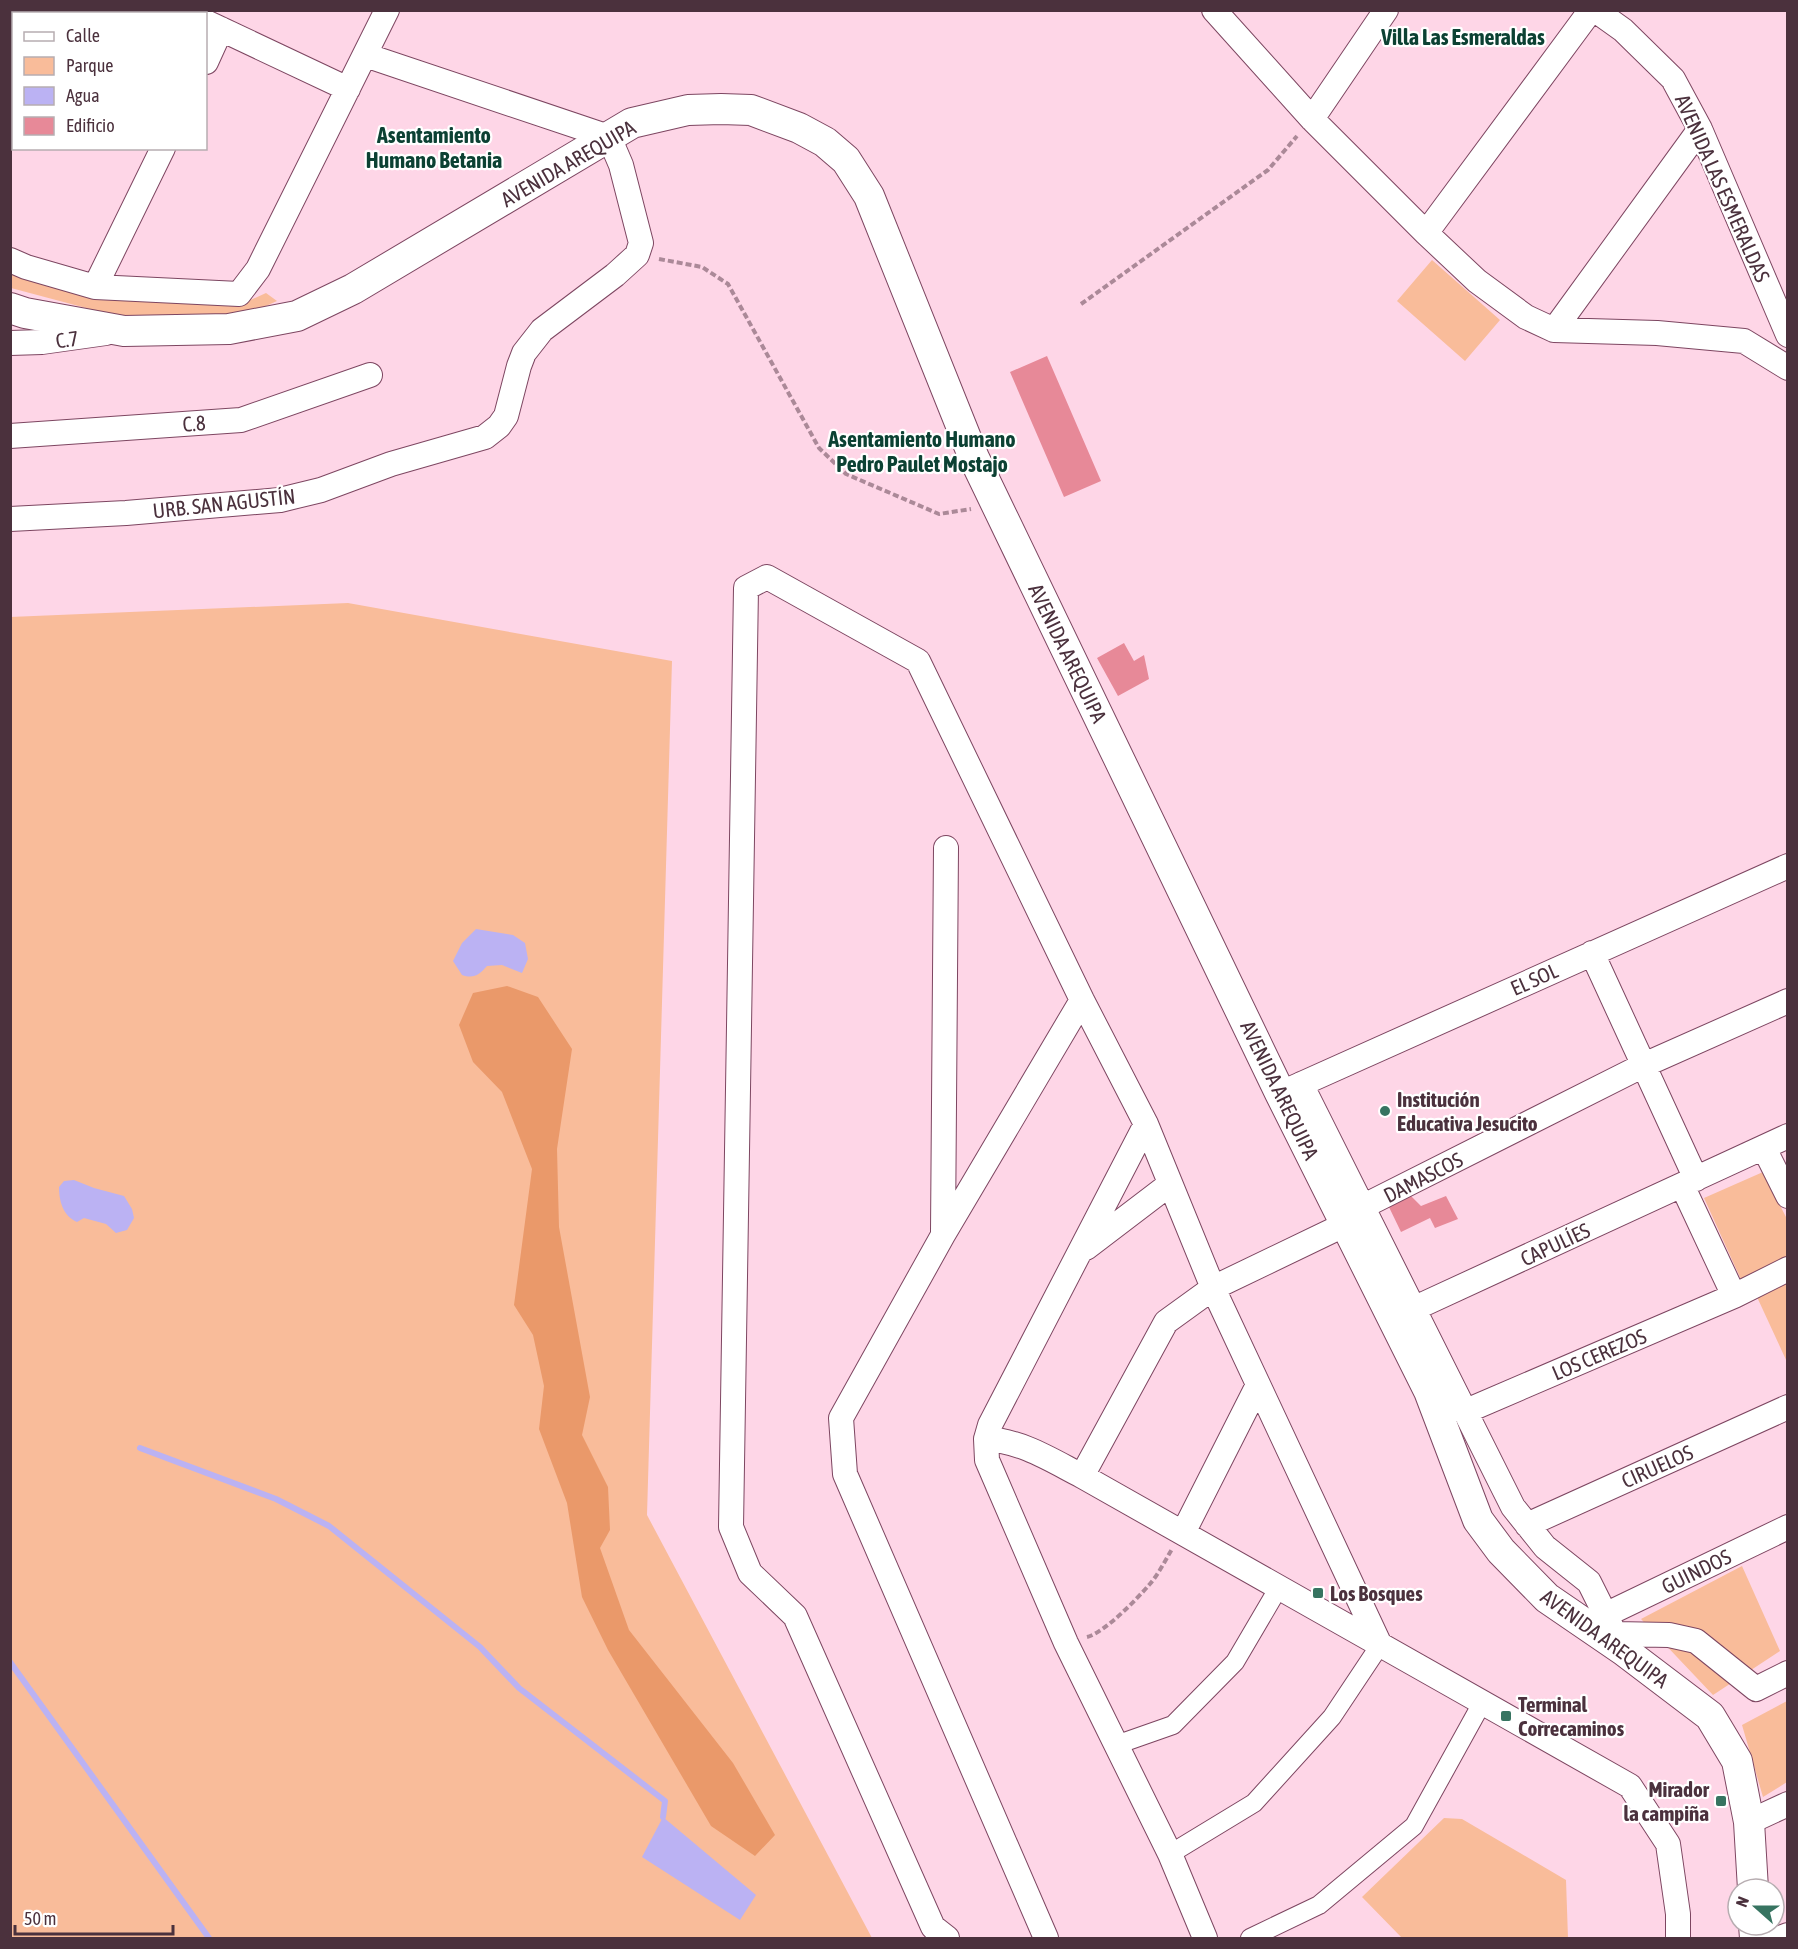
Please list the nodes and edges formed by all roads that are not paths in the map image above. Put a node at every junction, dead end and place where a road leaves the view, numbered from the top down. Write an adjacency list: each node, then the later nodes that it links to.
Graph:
1 (387, 10): 6 (street)
2 (1214, 10): 9 (street)
3 (1386, 10): 9 (street)
4 (1593, 10): 10 (street, AVENIDA LAS ESMERALDAS); 13 (street)
5 (213, 26): 7 (street); 8 (street)
6 (365, 55): 8 (street); 11 (street)
7 (207, 57)
8 (348, 89): 15 (street)
9 (1312, 119): 13 (street)
10 (1700, 129): 17 (street); 18 (street, AVENIDA LAS ESMERALDAS)
11 (609, 137): 19 (street, AVENIDA AREQUIPA); 24 (street, URB. SAN AGUSTÍN); 31 (street, AVENIDA AREQUIPA)
12 (162, 150): 15 (street)
13 (1426, 233): 17 (street)
14 (10, 260): 15 (street)
15 (95, 287)
16 (10, 308): 19 (street, AVENIDA AREQUIPA)
17 (1554, 330): 21 (street)
18 (1787, 330)
19 (124, 331): 20 (street, C.7)
20 (10, 343)
21 (1788, 368)
22 (370, 375): 23 (street, C.8)
23 (10, 436)
24 (10, 519)
25 (946, 848): 39 (street)
26 (1788, 866): 27 (street, EL SOL)
27 (1592, 953): 30 (street); 31 (street, EL SOL)
28 (1082, 1000): 32 (street); 39 (street); 64 (street)
29 (1788, 1000): 30 (street, DAMASCOS)
30 (1644, 1065): 35 (street); 38 (street, DAMASCOS)
31 (1291, 1089): 38 (street, AVENIDA AREQUIPA)
32 (1146, 1124): 36 (street); 40 (street)
33 (1788, 1136): 34 (street, CAPULÍES)
34 (1764, 1148): 35 (street, CAPULÍES); 37 (street)
35 (1689, 1182): 43 (street); 44 (street, CAPULÍES)
36 (1170, 1184): 40 (street); 42 (street)
37 (1788, 1196)
38 (1354, 1215): 42 (street, DAMASCOS); 44 (street); 54 (street, AVENIDA AREQUIPA)
39 (944, 1234): 65 (street)
40 (1079, 1253): 48 (street)
41 (1788, 1269): 43 (street, LOS CEREZOS)
42 (1213, 1288): 45 (street); 49 (street, DAMASCOS)
43 (1734, 1296): 47 (street, LOS CEREZOS)
44 (1413, 1309): 47 (street)
45 (1258, 1385): 52 (street); 55 (street)
46 (1788, 1407): 50 (street, CIRUELOS)
47 (1464, 1412): 50 (street)
48 (986, 1439): 49 (street); 58 (street)
49 (1082, 1476): 52 (street)
50 (1527, 1525): 54 (street)
51 (1788, 1527): 54 (street, GUINDOS)
52 (1183, 1533): 53 (street)
53 (1279, 1587): 55 (street); 58 (street)
54 (1614, 1633): 56 (street); 60 (street, AVENIDA AREQUIPA)
55 (1380, 1645): 57 (street); 61 (street)
56 (1788, 1673)
57 (1482, 1703): 67 (street); 68 (street)
58 (1116, 1745): 61 (street)
59 (1788, 1804): 60 (street)
60 (1749, 1822): 62 (street, AVENIDA AREQUIPA)
61 (1170, 1854): 66 (street)
62 (1752, 1877)
63 (1788, 1935): 69 (street)
64 (946, 1938)
65 (1046, 1938)
66 (1205, 1938)
67 (1250, 1938)
68 (1678, 1938)
69 (1780, 1938)

